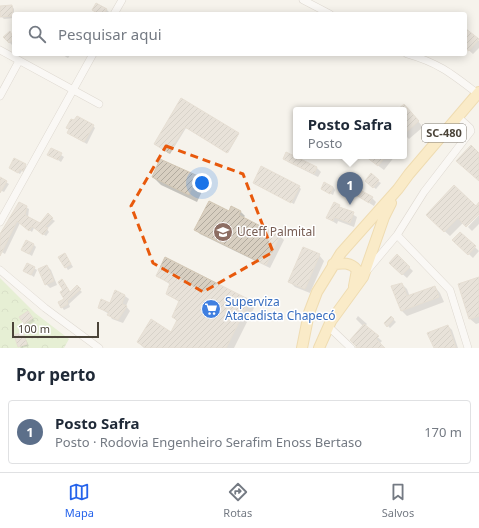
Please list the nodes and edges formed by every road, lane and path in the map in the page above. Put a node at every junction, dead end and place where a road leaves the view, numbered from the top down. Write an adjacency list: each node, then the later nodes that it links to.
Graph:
1 (122, 0): 3 (street)
2 (302, 0): 4 (street)
3 (115, 12)
4 (326, 12)
5 (0, 50): 8 (street)
6 (92, 56): 9 (street)
7 (416, 56): 10 (street)
8 (19, 61): 9 (street); 11 (street)
9 (74, 91): 12 (street); 15 (street)
10 (478, 93): 13 (main road, SC-480)
11 (0, 96)
12 (99, 104)
13 (458, 117): 14 (main road, SC-480); 16 (street)
14 (398, 189): 17 (main road, SC-480); 19 (main road)
15 (0, 222)
16 (396, 235): 19 (street); 26 (street)
17 (333, 264): 20 (main road); 23 (main road, SC-480)
18 (0, 270): 22 (street)
19 (362, 277): 20 (main road)
20 (353, 290): 21 (main road)
21 (329, 327): 24 (main road); 25 (street)
22 (99, 348)
23 (302, 348)
24 (319, 348)
25 (351, 348)
26 (468, 348)

